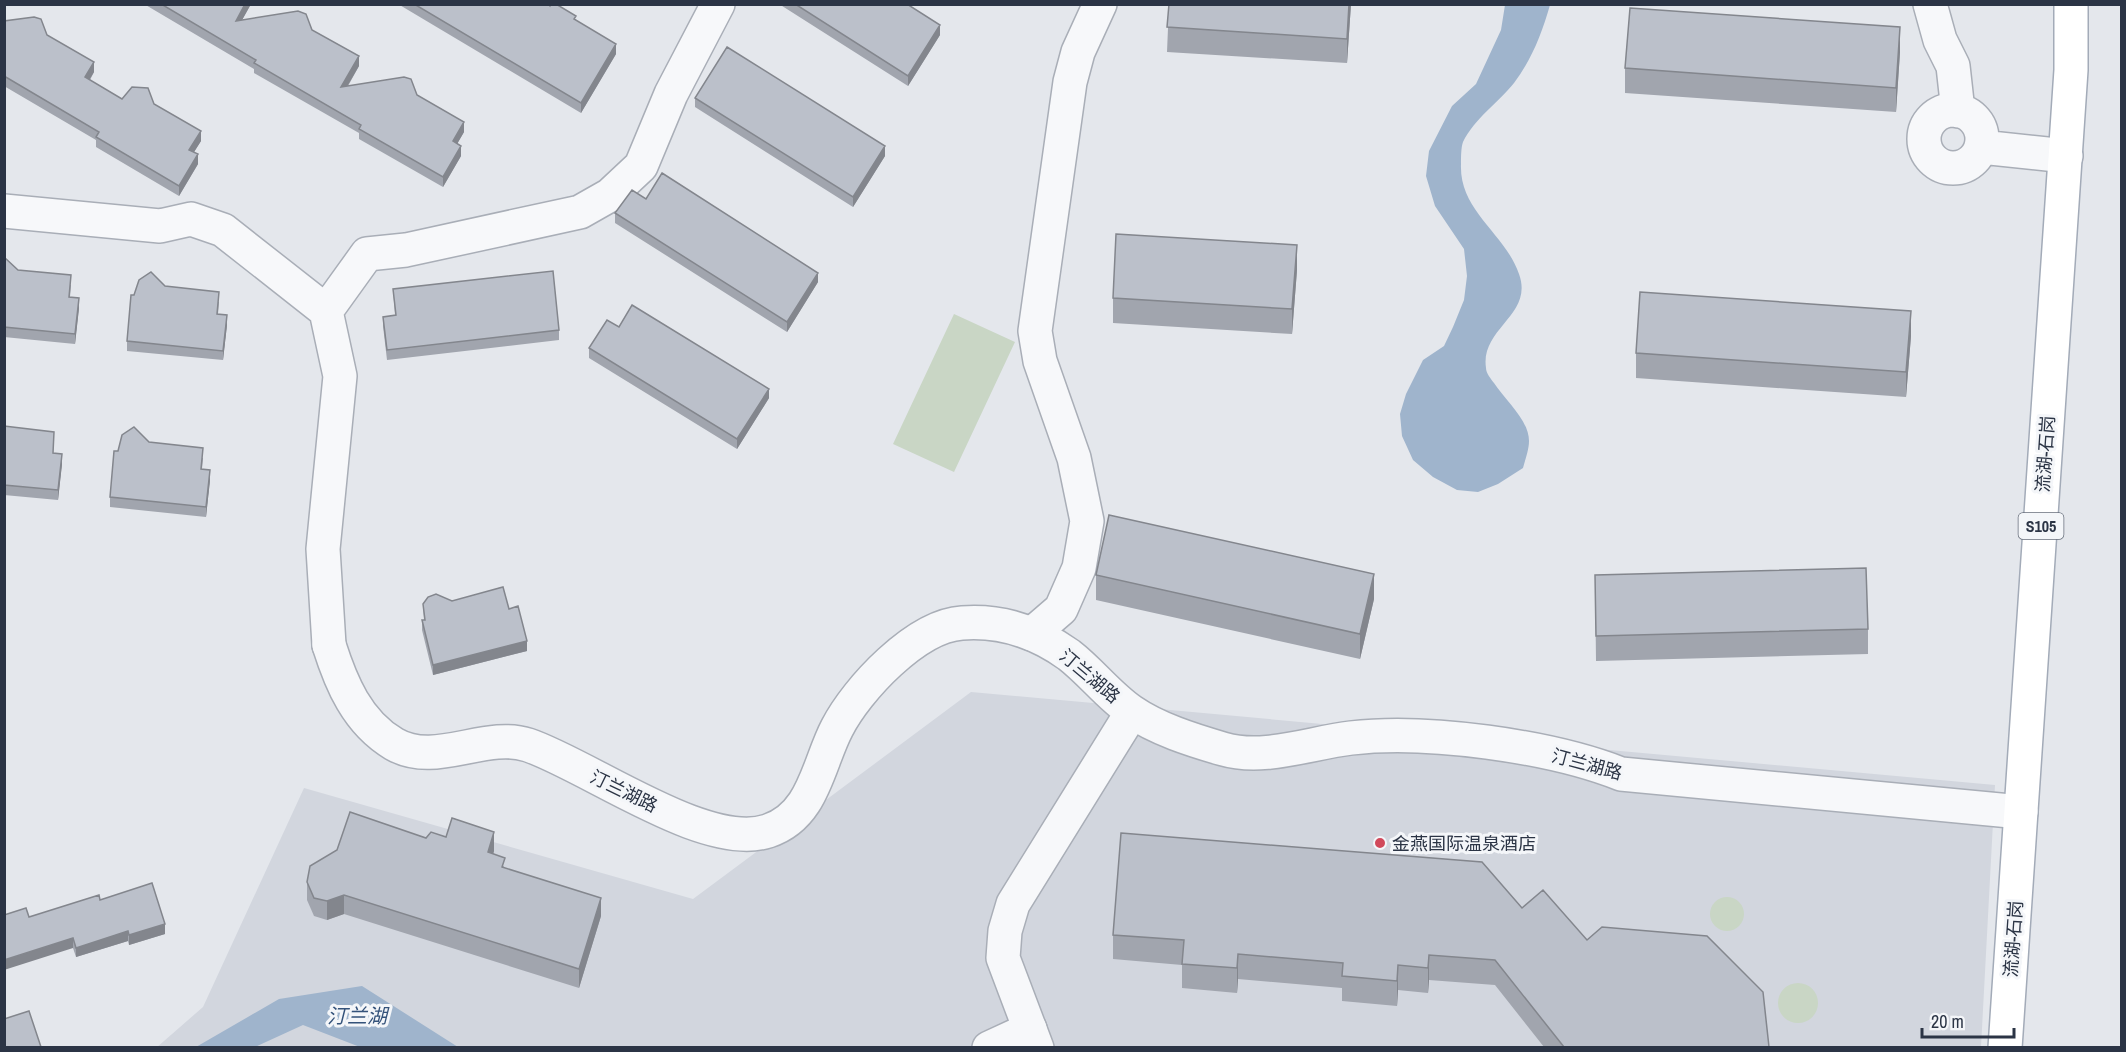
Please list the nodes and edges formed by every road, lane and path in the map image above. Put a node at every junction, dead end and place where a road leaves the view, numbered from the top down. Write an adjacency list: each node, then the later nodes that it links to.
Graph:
1 (718, 4): 9 (street)
2 (1100, 4): 10 (street)
3 (1930, 4): 5 (street)
4 (2071, 4): 7 (main road, 流湖-石岗 / S105)
5 (1958, 111): 6 (street); 6 (street)
6 (1981, 147): 7 (street)
7 (2066, 156): 12 (main road, 流湖-石岗 / S105)
8 (4, 211): 9 (street)
9 (326, 311): 10 (street, 汀兰湖路)
10 (1032, 634): 11 (street, 汀兰湖路)
11 (1132, 712): 12 (street, 汀兰湖路); 13 (street)
12 (2021, 812): 15 (main road, 流湖-石岗 / S105)
13 (1033, 1038): 14 (street)
14 (989, 1047)
15 (2005, 1047)

